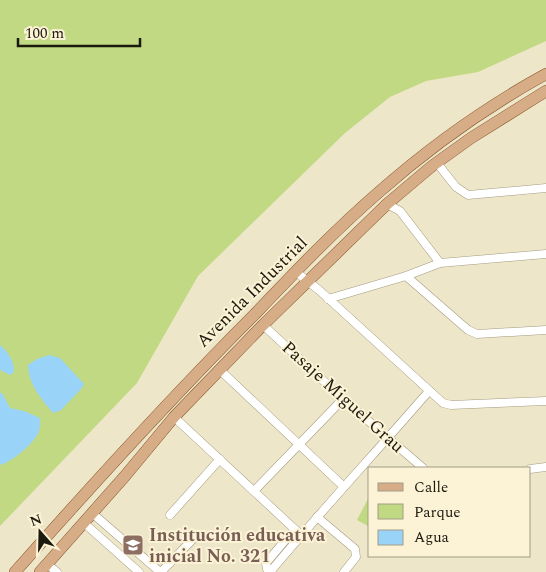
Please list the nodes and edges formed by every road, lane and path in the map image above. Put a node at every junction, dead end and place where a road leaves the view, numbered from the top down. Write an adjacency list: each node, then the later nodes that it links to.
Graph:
1 (546, 74): 2 (main road, Avenida Industrial)
2 (534, 81): 3 (street); 9 (main road, Avenida Industrial)
3 (545, 94): 4 (main road, Avenida Industrial)
4 (437, 163): 5 (street); 6 (main road, Avenida Industrial)
5 (546, 188)
6 (387, 204): 8 (street); 11 (main road, Avenida Industrial)
7 (546, 254): 8 (street)
8 (440, 263): 10 (street)
9 (296, 272): 11 (street); 35 (main road, Avenida Industrial)
10 (406, 276): 12 (street); 14 (street)
11 (308, 281): 12 (street); 13 (main road, Avenida Industrial)
12 (328, 299): 16 (street)
13 (263, 325): 15 (main road, Avenida Industrial); 17 (street, Pasaje Miguel Grau)
14 (546, 330)
15 (220, 370): 19 (main road, Avenida Industrial); 21 (street)
16 (429, 391): 18 (street); 20 (street)
17 (343, 399): 20 (street, Pasaje Miguel Grau); 21 (street)
18 (546, 401)
19 (174, 417): 22 (street); 28 (main road, Avenida Industrial)
20 (388, 439): 23 (street, Pasaje Miguel Grau); 26 (street)
21 (299, 444): 26 (street); 27 (street)
22 (220, 459): 27 (street); 29 (street)
23 (422, 467)
24 (546, 467): 25 (street)
25 (531, 469)
26 (343, 486): 30 (street)
27 (254, 491): 32 (street)
28 (92, 513): 31 (main road, Avenida Industrial); 38 (street)
29 (170, 515)
30 (317, 516): 32 (street); 40 (street)
31 (84, 523): 34 (main road, Avenida Industrial); 37 (street)
32 (299, 533): 39 (street)
33 (194, 538): 38 (street)
34 (43, 568): 36 (street)
35 (16, 572)
36 (57, 572)
37 (139, 572)
38 (161, 572)
39 (270, 572)
40 (344, 572)

